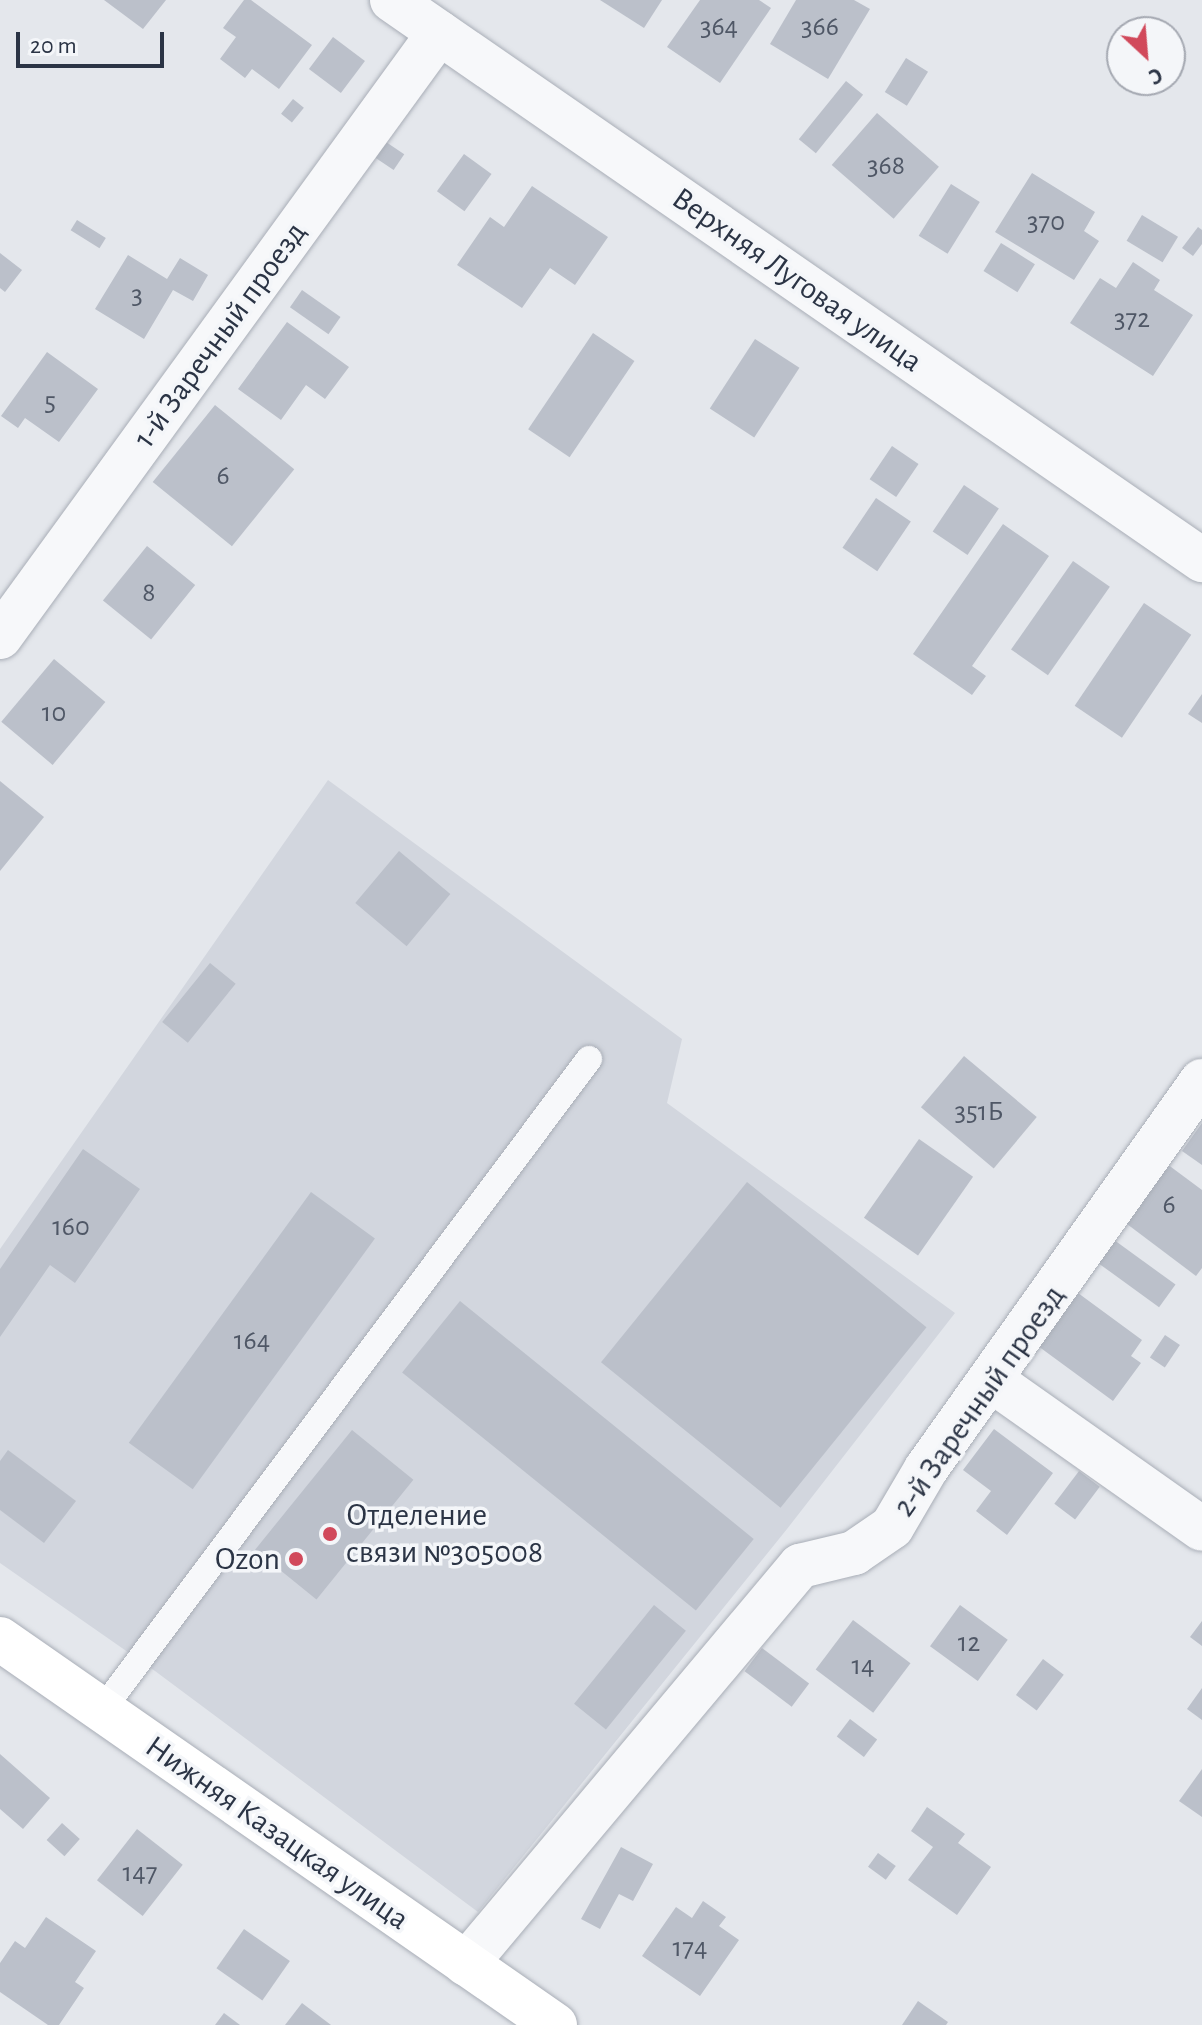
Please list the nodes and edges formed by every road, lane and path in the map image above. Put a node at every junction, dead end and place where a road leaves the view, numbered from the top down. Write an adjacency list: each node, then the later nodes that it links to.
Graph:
1 (392, 0): 2 (street, Верхняя Луговая улица)
2 (439, 33): 3 (street, Верхняя Луговая улица); 4 (street, 1-й Заречный проезд)
3 (1202, 560)
4 (1, 635)
5 (589, 1059): 10 (lane)
6 (1202, 1081): 7 (street, 2-й Заречный проезд)
7 (991, 1380): 8 (street); 11 (street, 2-й Заречный проезд)
8 (1202, 1529)
9 (0, 1639): 10 (street, Нижняя Казацкая улица)
10 (102, 1710): 11 (street, Нижняя Казацкая улица)
11 (466, 1964): 12 (street, Нижняя Казацкая улица)
12 (555, 2025)

